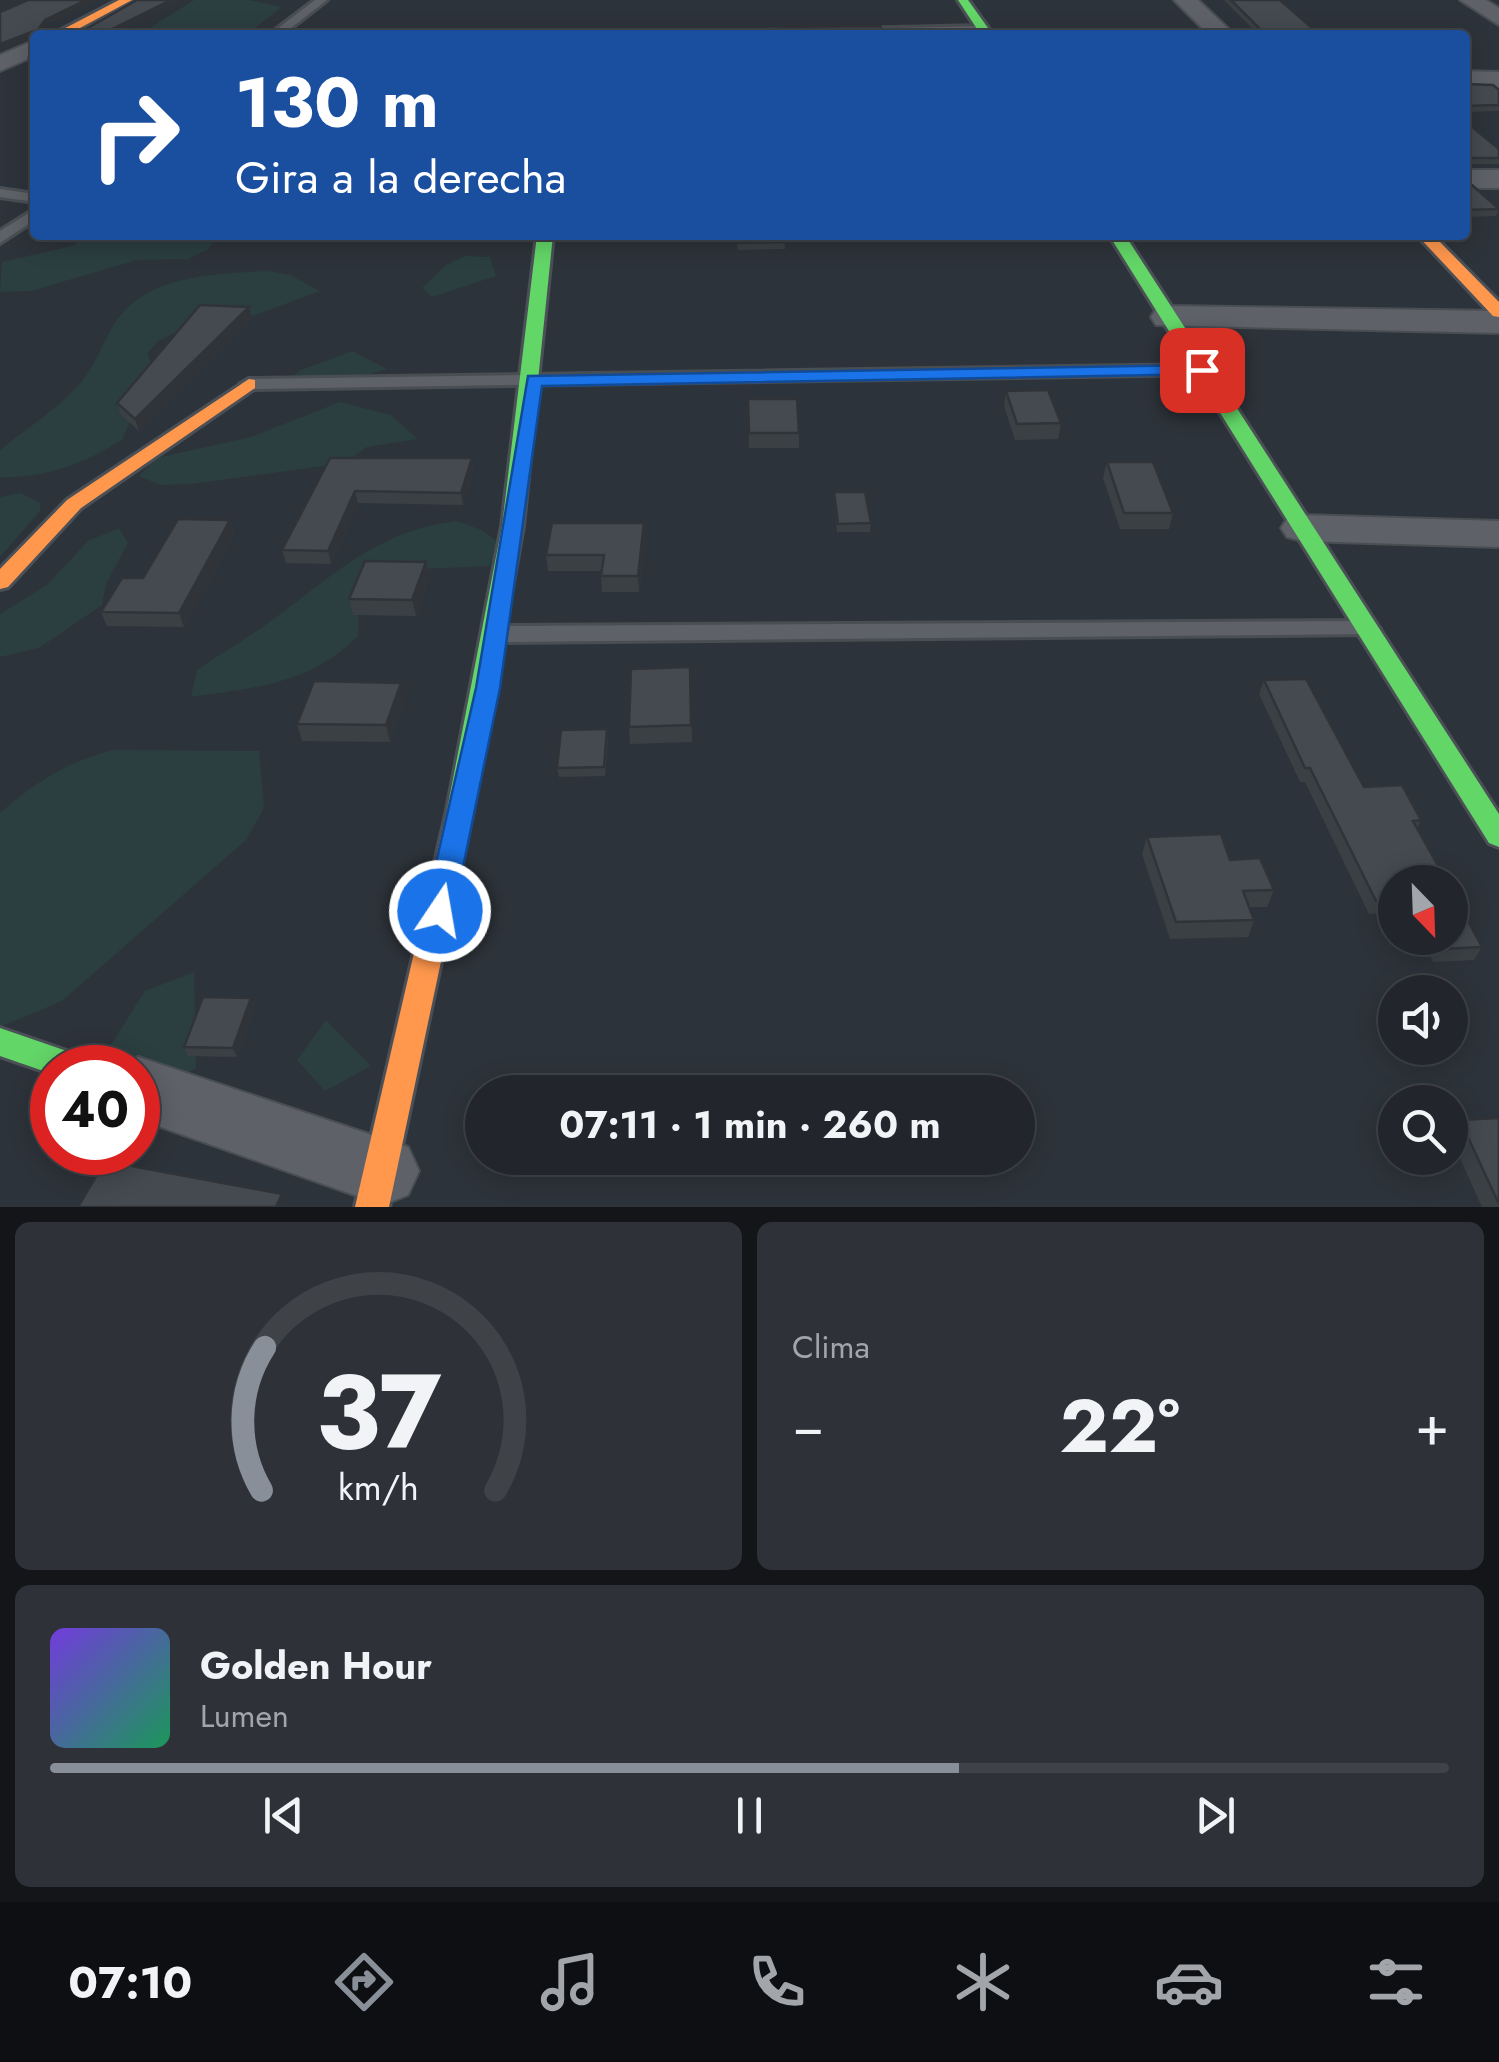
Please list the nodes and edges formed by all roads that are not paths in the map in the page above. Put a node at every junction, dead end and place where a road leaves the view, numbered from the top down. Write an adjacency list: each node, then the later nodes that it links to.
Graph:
1 (126, 0): 7 (street)
2 (322, 0): 8 (lane)
3 (963, 0): 9 (street)
4 (1185, 0): 10 (street)
5 (1471, 0): 6 (street)
6 (1499, 18)
7 (68, 30)
8 (283, 30)
9 (984, 30)
10 (1218, 30)
11 (30, 49): 12 (street)
12 (0, 64)
13 (1470, 79): 14 (street)
14 (1499, 80)
15 (1470, 179): 16 (street)
16 (1499, 179)
17 (0, 193): 18 (lane)
18 (30, 197)
19 (30, 217): 20 (lane)
20 (0, 238)
21 (546, 240): 28 (street)
22 (1120, 240): 25 (street)
23 (1429, 240): 24 (street)
24 (1499, 312)
25 (1169, 317): 26 (street); 27 (street)
26 (1499, 322)
27 (1202, 370): 28 (lane); 30 (street)
28 (534, 380): 29 (lane); 34 (street)
29 (248, 384): 32 (street)
30 (1303, 528): 31 (street); 33 (street)
31 (1499, 534)
32 (0, 582)
33 (1368, 629): 34 (lane); 35 (street)
34 (496, 634): 39 (street)
35 (1499, 836)
36 (0, 1042): 37 (street)
37 (30, 1052)
38 (160, 1097): 39 (street)
39 (377, 1189)

